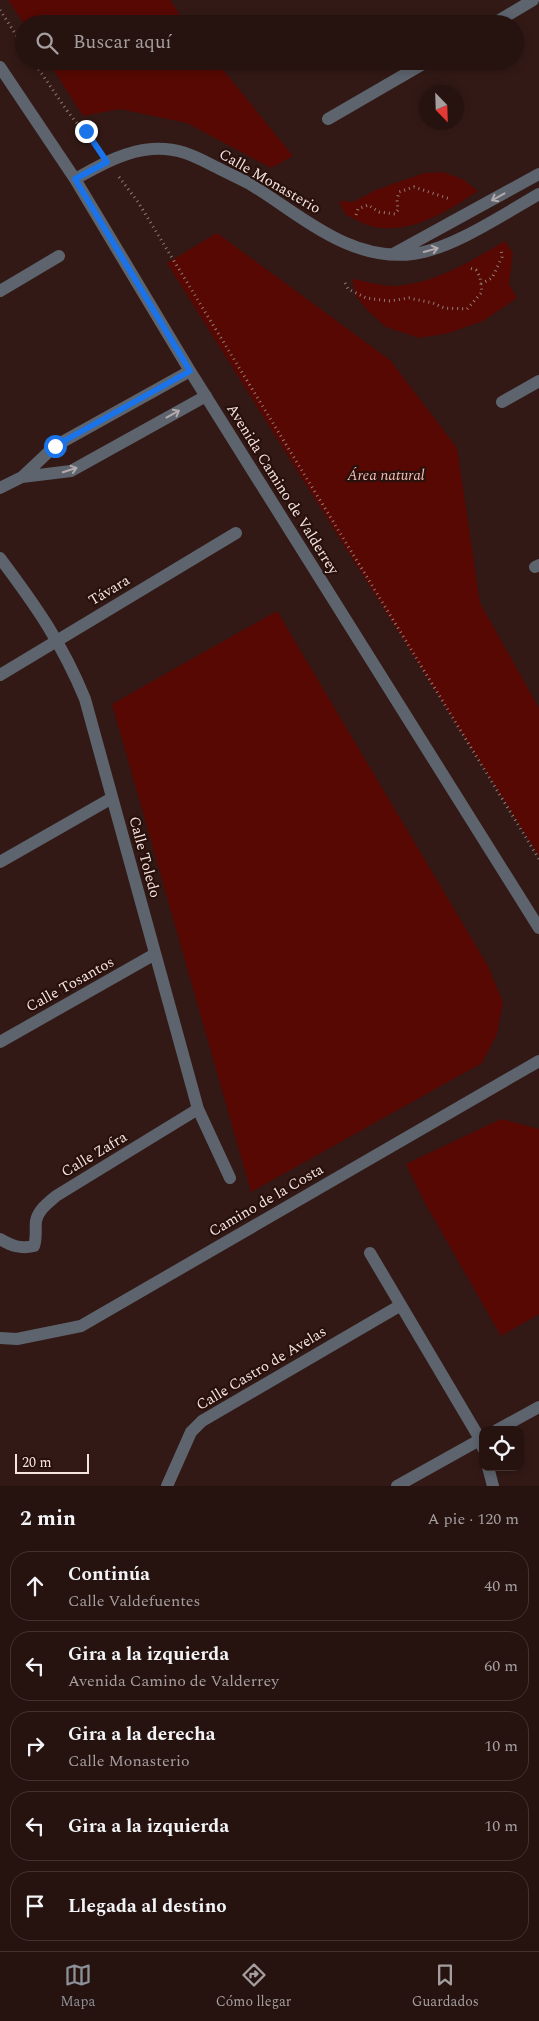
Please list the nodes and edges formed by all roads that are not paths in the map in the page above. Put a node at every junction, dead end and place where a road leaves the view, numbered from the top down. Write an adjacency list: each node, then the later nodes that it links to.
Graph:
1 (533, 0): 2 (street)
2 (508, 15)
3 (0, 67): 7 (street, Avenida Camino de Valderrey)
4 (412, 70): 5 (street)
5 (328, 119)
6 (539, 174): 9 (street, one-way to 9)
7 (75, 179): 9 (street, Calle Monasterio); 12 (street, Avenida Camino de Valderrey)
8 (539, 194): 9 (street, Calle Monasterio, one-way to 8)
9 (393, 254)
10 (59, 256): 11 (street)
11 (0, 291)
12 (190, 371): 14 (street, Avenida Camino de Valderrey); 16 (street)
13 (539, 381): 15 (street)
14 (206, 396): 16 (street, one-way to 14); 24 (street, Avenida Camino de Valderrey)
15 (502, 402)
16 (22, 477): 17 (street)
17 (0, 488)
18 (236, 533): 20 (street, Távara)
19 (0, 558): 20 (street, Calle Toledo)
20 (58, 640): 21 (street, Távara); 22 (street, Calle Toledo)
21 (0, 675)
22 (112, 798): 23 (street); 25 (street, Calle Toledo)
23 (0, 862)
24 (539, 928)
25 (155, 954): 26 (street, Calle Tosantos); 28 (street, Calle Toledo)
26 (0, 1042)
27 (539, 1061): 33 (street, Camino de la Costa)
28 (198, 1109): 29 (street, Calle Toledo); 30 (street, Calle Zafra)
29 (230, 1178)
30 (0, 1239)
31 (370, 1253): 32 (street)
32 (401, 1305): 36 (street); 39 (street, Calle Castro de Avelas)
33 (0, 1338)
34 (539, 1407): 35 (street)
35 (505, 1426)
36 (479, 1437)
37 (479, 1444): 40 (street)
38 (489, 1471): 41 (street)
39 (167, 1486)
40 (397, 1486)
41 (493, 1486)

